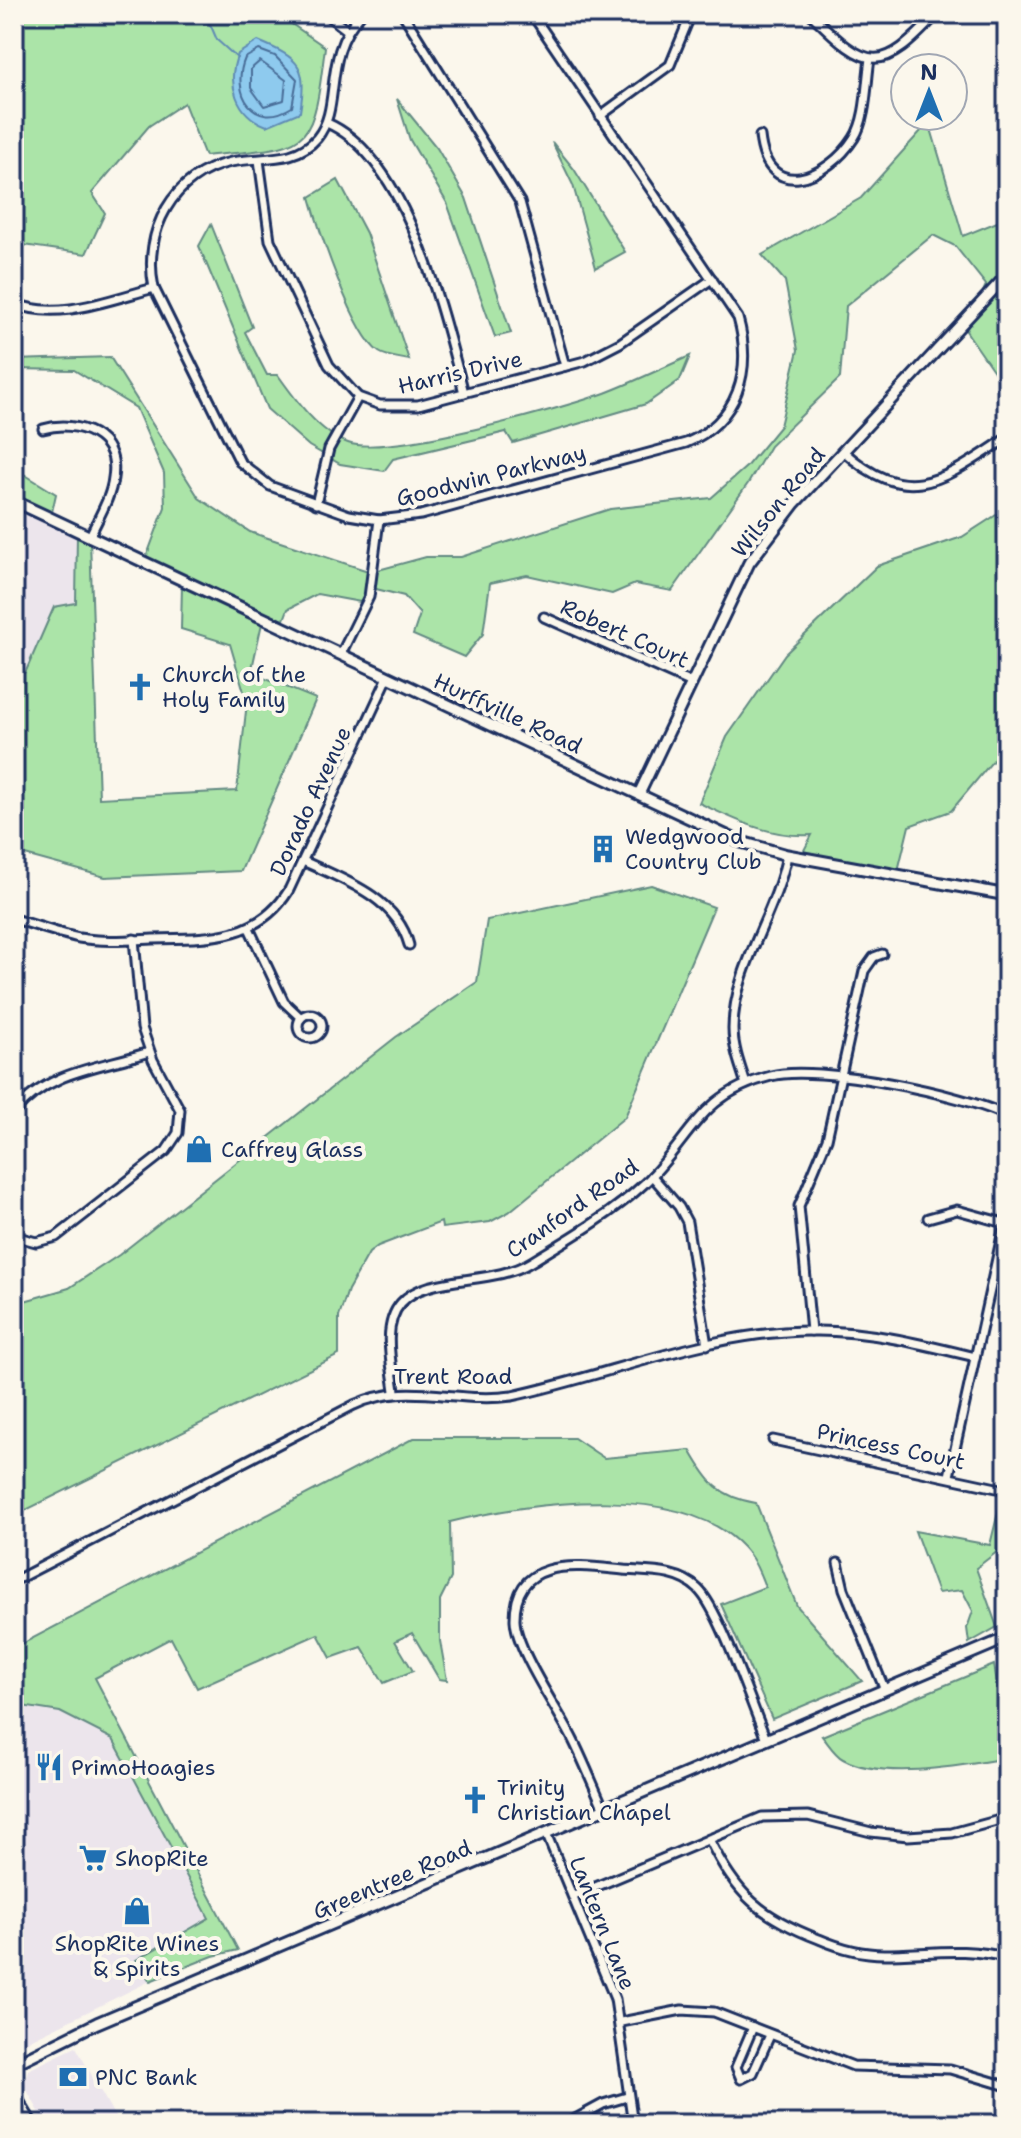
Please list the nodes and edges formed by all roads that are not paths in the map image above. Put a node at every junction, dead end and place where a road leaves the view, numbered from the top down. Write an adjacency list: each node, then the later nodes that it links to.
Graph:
1 (326, 14): 8 (street)
2 (361, 14): 8 (street)
3 (403, 14): 18 (street)
4 (532, 14): 10 (street, Goodwin Parkway)
5 (691, 14): 10 (street)
6 (811, 14): 9 (street)
7 (937, 14): 9 (street)
8 (348, 31): 11 (street)
9 (870, 59): 12 (street)
10 (600, 116): 15 (street, Goodwin Parkway)
11 (327, 123): 13 (street, Goodwin Parkway); 19 (street)
12 (760, 136)
13 (259, 160): 16 (street, Goodwin Parkway); 20 (street)
14 (1007, 275): 23 (street, Wilson Road)
15 (712, 279): 18 (street, Harris Drive); 26 (street, Goodwin Parkway)
16 (154, 288): 17 (street); 25 (street, Goodwin Parkway)
17 (14, 303)
18 (565, 366): 19 (street, Harris Drive)
19 (464, 393): 20 (street, Harris Drive)
20 (358, 397): 25 (street)
21 (43, 429): 27 (street)
22 (1007, 438): 23 (street)
23 (843, 451): 31 (street, Wilson Road)
24 (14, 501): 27 (street, Hurffville Road)
25 (316, 504): 26 (street, Goodwin Parkway)
26 (379, 520): 29 (street)
27 (90, 536): 29 (street, Hurffville Road)
28 (544, 617): 31 (street, Robert Court)
29 (341, 654): 30 (street, Hurffville Road)
30 (388, 677): 32 (street, Hurffville Road); 34 (street, Dorado Avenue)
31 (692, 683): 32 (street, Wilson Road)
32 (639, 794): 33 (street, Hurffville Road)
33 (787, 855): 35 (street, Hurffville Road); 44 (street)
34 (303, 861): 37 (street, Dorado Avenue); 39 (street)
35 (1007, 895)
36 (14, 919): 38 (street, Dorado Avenue)
37 (249, 928): 38 (street, Dorado Avenue); 41 (street)
38 (134, 939): 42 (street)
39 (409, 945)
40 (882, 954): 43 (street)
41 (301, 1018)
42 (149, 1052): 45 (street); 51 (street)
43 (840, 1075): 44 (street, Cranford Road); 46 (street, Cranford Road); 52 (street)
44 (746, 1084): 47 (street, Cranford Road)
45 (14, 1113)
46 (1007, 1116)
47 (652, 1176): 53 (street); 55 (street, Cranford Road)
48 (1007, 1213): 50 (street)
49 (928, 1218): 50 (street)
50 (1004, 1223): 54 (street)
51 (14, 1236)
52 (811, 1331): 53 (street, Trent Road); 54 (street, Trent Road)
53 (707, 1345): 55 (street, Trent Road)
54 (975, 1357): 57 (street)
55 (395, 1391): 60 (street, Trent Road)
56 (773, 1440): 57 (street, Princess Court)
57 (949, 1476): 58 (street, Princess Court)
58 (1001, 1489)
59 (838, 1563): 63 (street)
60 (14, 1581)
61 (1004, 1639): 62 (street); 63 (street, Greentree Road)
62 (1007, 1654)
63 (884, 1688): 64 (street, Greentree Road)
64 (766, 1739): 65 (street, Greentree Road); 65 (street)
65 (603, 1807): 67 (street, Greentree Road)
66 (1007, 1818): 68 (street)
67 (546, 1833): 69 (street, Lantern Lane); 74 (street, Greentree Road)
68 (709, 1839): 69 (street); 70 (street)
69 (574, 1896): 71 (street, Lantern Lane)
70 (1007, 1958)
71 (621, 2022): 72 (street); 77 (street, Lantern Lane)
72 (753, 2027): 73 (street); 73 (street)
73 (770, 2035): 75 (street)
74 (14, 2064)
75 (1007, 2086)
76 (14, 2094): 78 (street)
77 (627, 2097): 79 (street); 80 (street, Lantern Lane)
78 (32, 2124)
79 (566, 2124)
80 (633, 2124)

